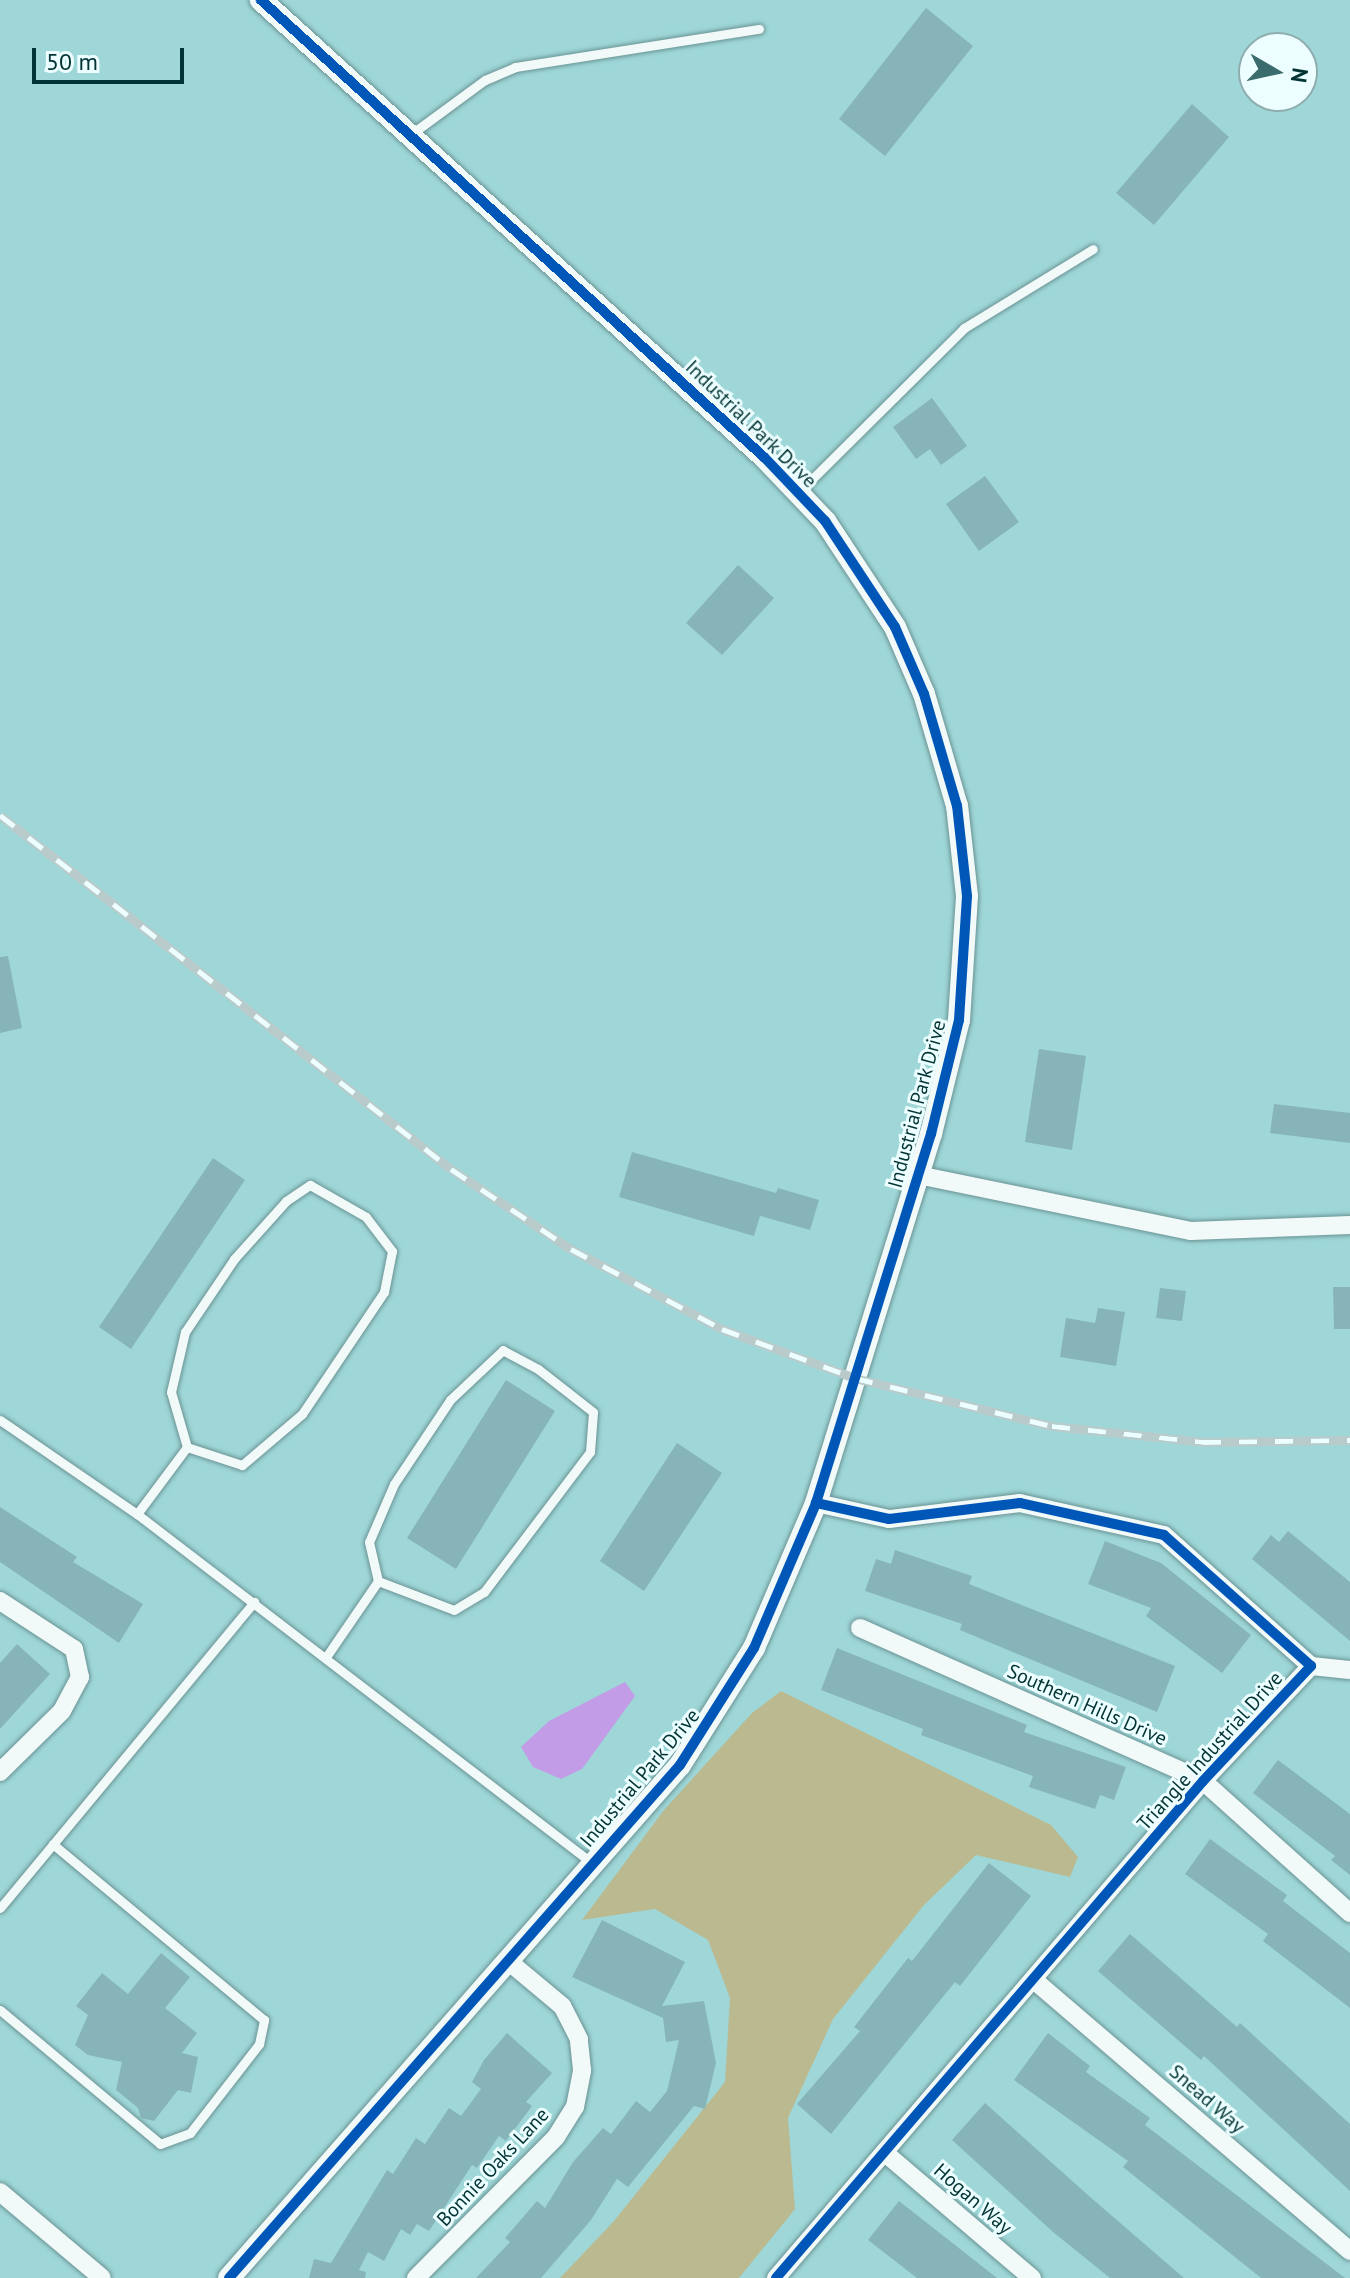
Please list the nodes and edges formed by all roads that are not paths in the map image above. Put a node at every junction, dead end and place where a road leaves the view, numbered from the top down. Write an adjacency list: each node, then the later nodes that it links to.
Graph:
1 (261, 0): 3 (street, Industrial Park Drive)
2 (759, 29): 3 (lane)
3 (408, 136): 5 (street, Industrial Park Drive)
4 (1093, 249): 5 (lane)
5 (798, 493): 6 (street, Industrial Park Drive)
6 (918, 1175): 7 (street); 10 (street, Industrial Park Drive)
7 (1350, 1225)
8 (0, 1420): 11 (lane)
9 (187, 1447): 9 (lane); 11 (lane)
10 (816, 1503): 17 (street, Triangle Industrial Drive); 22 (street, Industrial Park Drive)
11 (137, 1514): 14 (lane)
12 (378, 1581): 12 (lane); 16 (lane)
13 (0, 1601): 19 (street)
14 (254, 1602): 16 (lane); 21 (lane)
15 (860, 1628): 20 (street, Southern Hills Drive)
16 (326, 1657): 22 (lane)
17 (1311, 1666): 18 (street); 20 (street, Triangle Industrial Drive)
18 (1350, 1670)
19 (0, 1772)
20 (1203, 1781): 24 (street, Southern Hills Drive); 26 (street, Triangle Industrial Drive)
21 (53, 1844): 23 (lane); 27 (lane)
22 (592, 1863): 25 (street, Industrial Park Drive)
23 (0, 1908)
24 (1350, 1913)
25 (507, 1960): 32 (street, Industrial Park Drive); 33 (street, Bonnie Oaks Lane)
26 (1035, 1981): 28 (street, Triangle Industrial Drive); 30 (street, Snead Way)
27 (0, 2010)
28 (885, 2153): 34 (street, Triangle Industrial Drive); 35 (street, Hogan Way)
29 (0, 2192): 31 (street)
30 (1350, 2251)
31 (102, 2278)
32 (229, 2278)
33 (416, 2278)
34 (776, 2278)
35 (1032, 2278)

